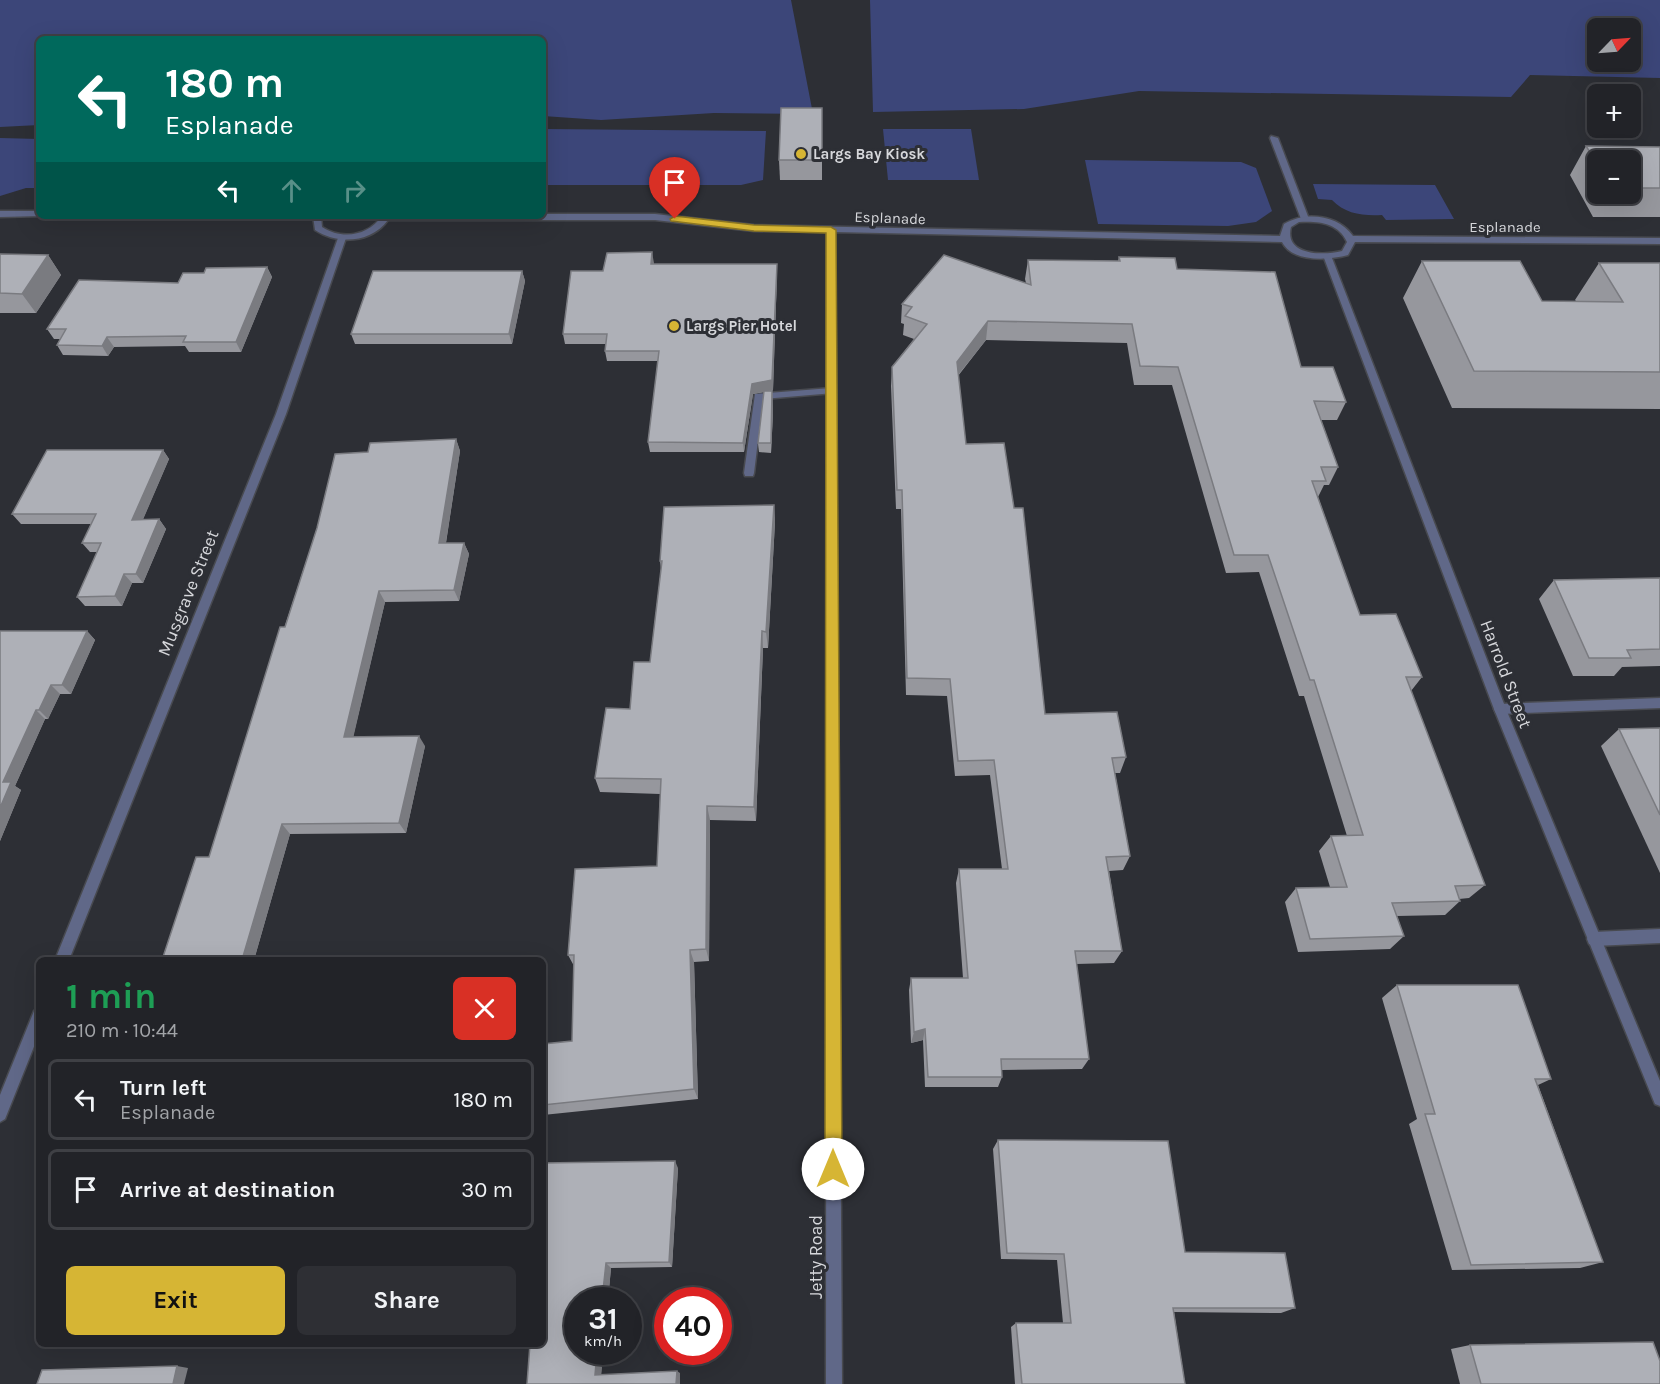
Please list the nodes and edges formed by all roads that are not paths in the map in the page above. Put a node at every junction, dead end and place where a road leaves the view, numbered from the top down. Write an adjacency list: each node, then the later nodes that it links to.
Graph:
1 (1274, 138): 7 (street)
2 (0, 213): 3 (street)
3 (36, 214)
4 (546, 217): 8 (street, Esplanade)
5 (317, 219): 9 (street)
6 (384, 219): 9 (street)
7 (1305, 219): 10 (street); 11 (street)
8 (831, 230): 10 (street, Esplanade); 14 (street, Jetty Road)
9 (342, 237): 20 (street, Musgrave Street)
10 (1286, 239): 13 (street)
11 (1350, 239): 12 (street, Esplanade); 13 (street)
12 (1660, 241)
13 (1328, 258): 17 (street, Harrold Street)
14 (831, 391): 15 (street); 24 (street, Jetty Road)
15 (749, 473)
16 (1660, 703): 17 (street)
17 (1500, 709): 19 (street, Harrold Street)
18 (1660, 936): 19 (street)
19 (1594, 939): 22 (street, Harrold Street)
20 (63, 957)
21 (36, 1024): 23 (street)
22 (1660, 1099)
23 (0, 1114)
24 (834, 1384)

